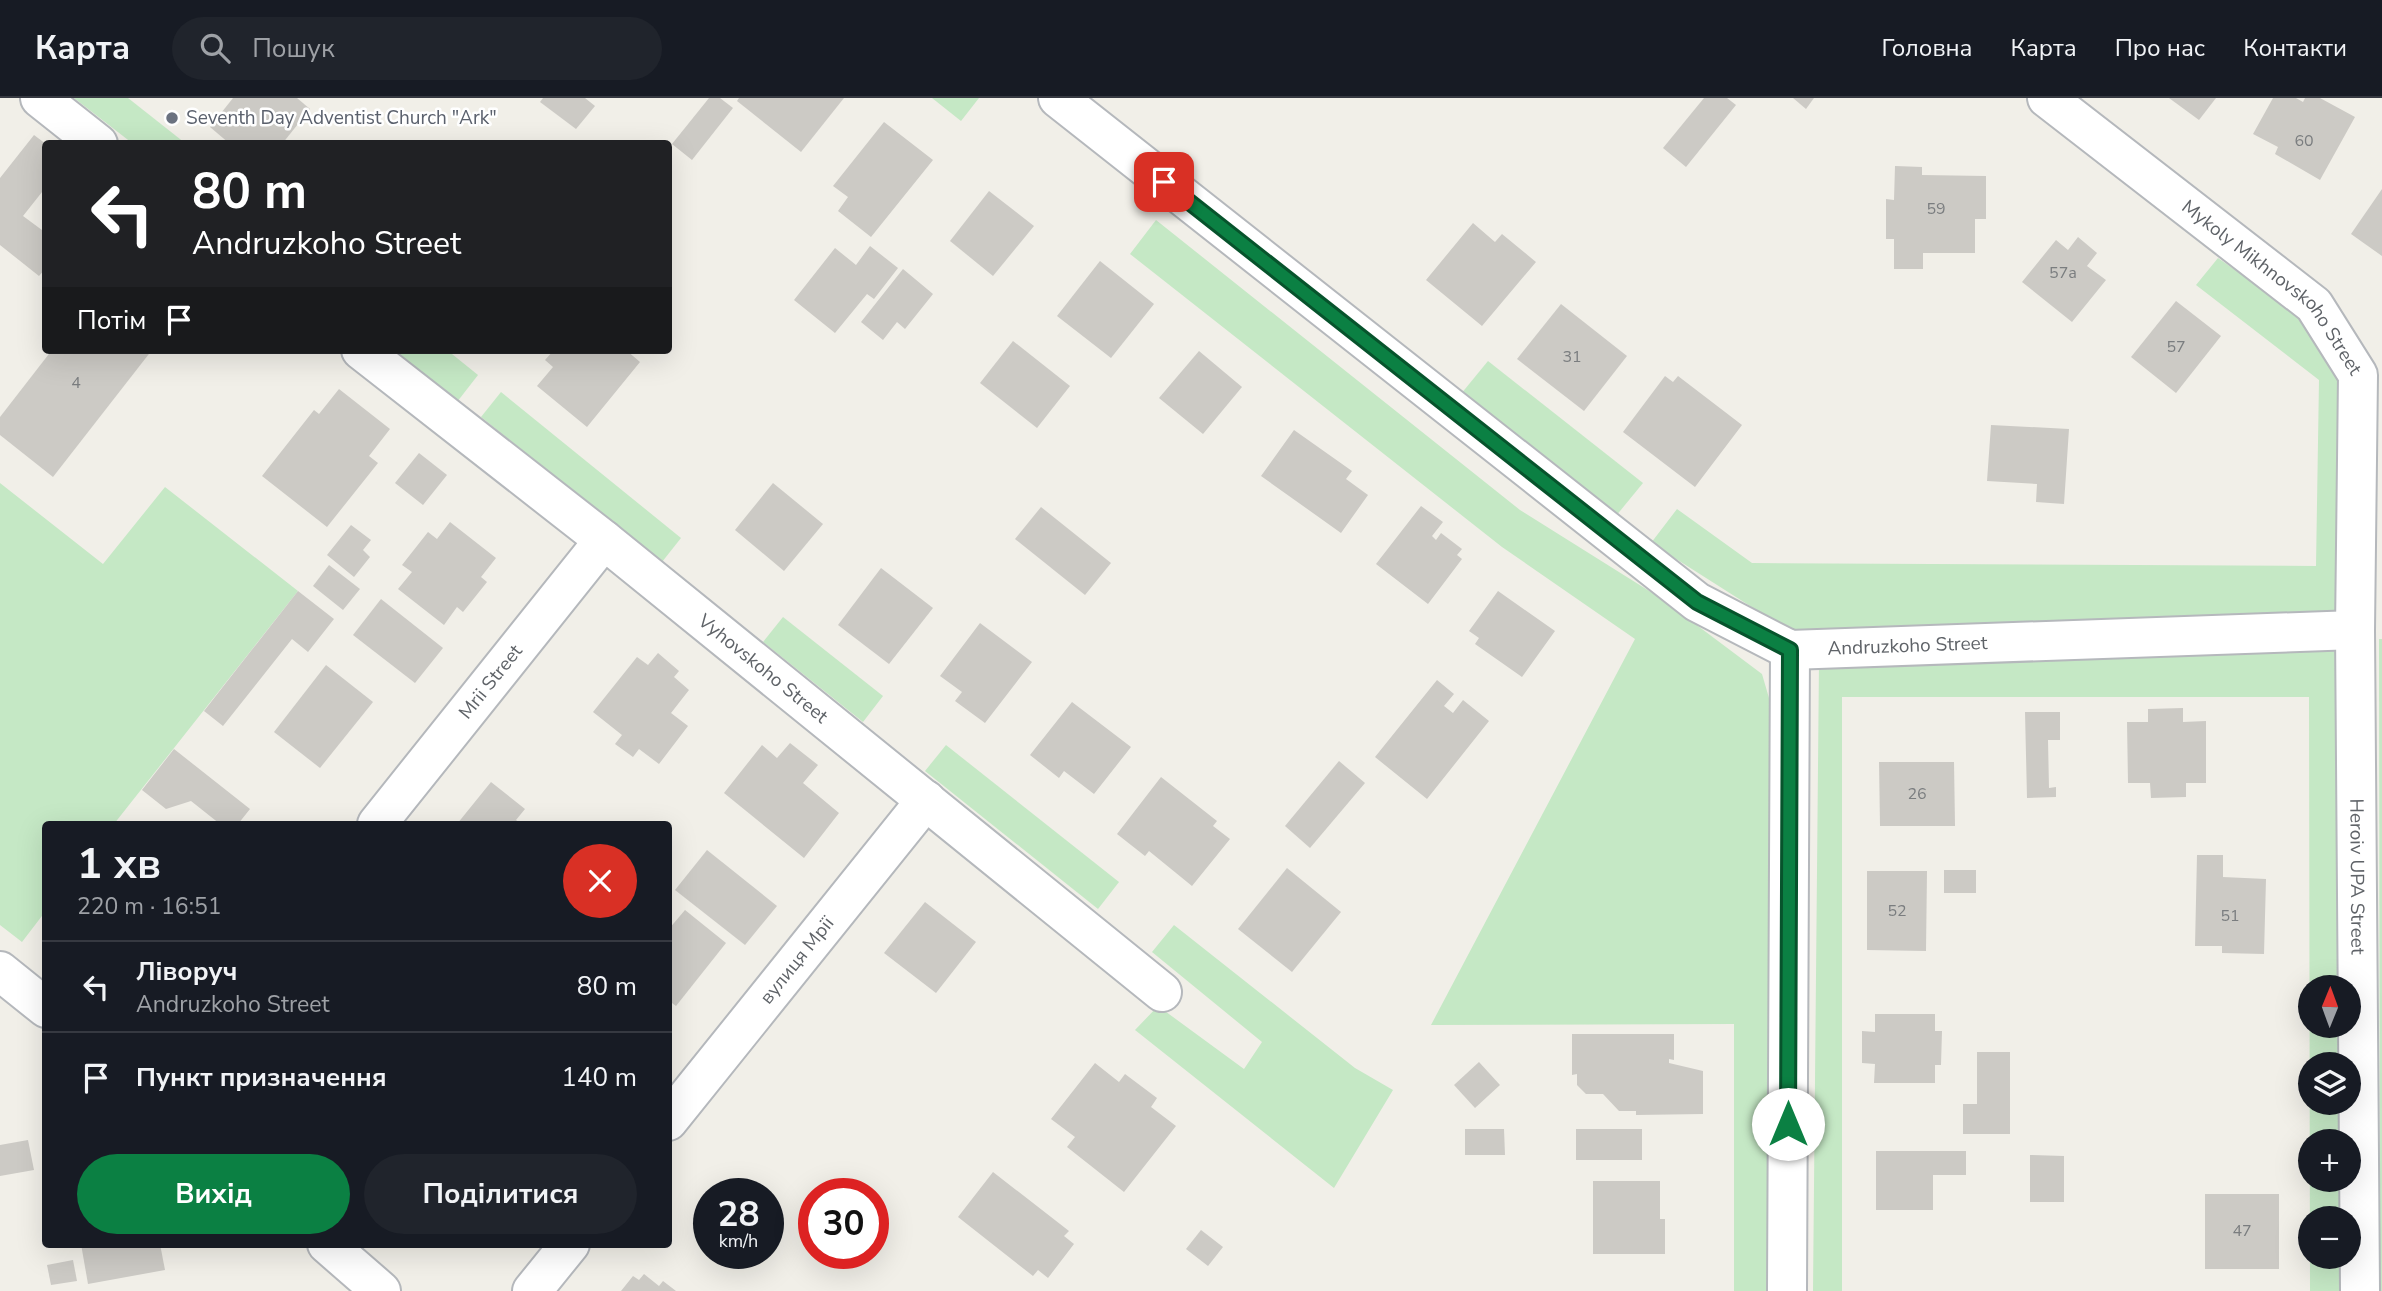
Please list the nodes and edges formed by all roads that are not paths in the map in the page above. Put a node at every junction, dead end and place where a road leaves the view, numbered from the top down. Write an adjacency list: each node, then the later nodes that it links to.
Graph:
1 (40, 98): 4 (street)
2 (1058, 98): 8 (street, Andruzkoho Street)
3 (2047, 98): 7 (street, Mykoly Mikhnovskoho Street)
4 (93, 140)
5 (366, 354): 6 (street, Vyhovskoho Street)
6 (604, 540): 9 (street, Vyhovskoho Street); 10 (street, Mrii Street)
7 (2355, 630): 8 (street, Andruzkoho Street); 20 (street, Heroiv UPA Street)
8 (1790, 650): 19 (street)
9 (926, 800): 12 (street, Vyhovskoho Street); 14 (street, вулиця Мрії)
10 (379, 821)
11 (0, 971): 13 (street)
12 (1162, 992)
13 (42, 1005)
14 (672, 1116)
15 (332, 1248): 17 (street)
16 (567, 1248): 18 (street)
17 (381, 1291)
18 (532, 1291)
19 (1787, 1291)
20 (2360, 1291)

